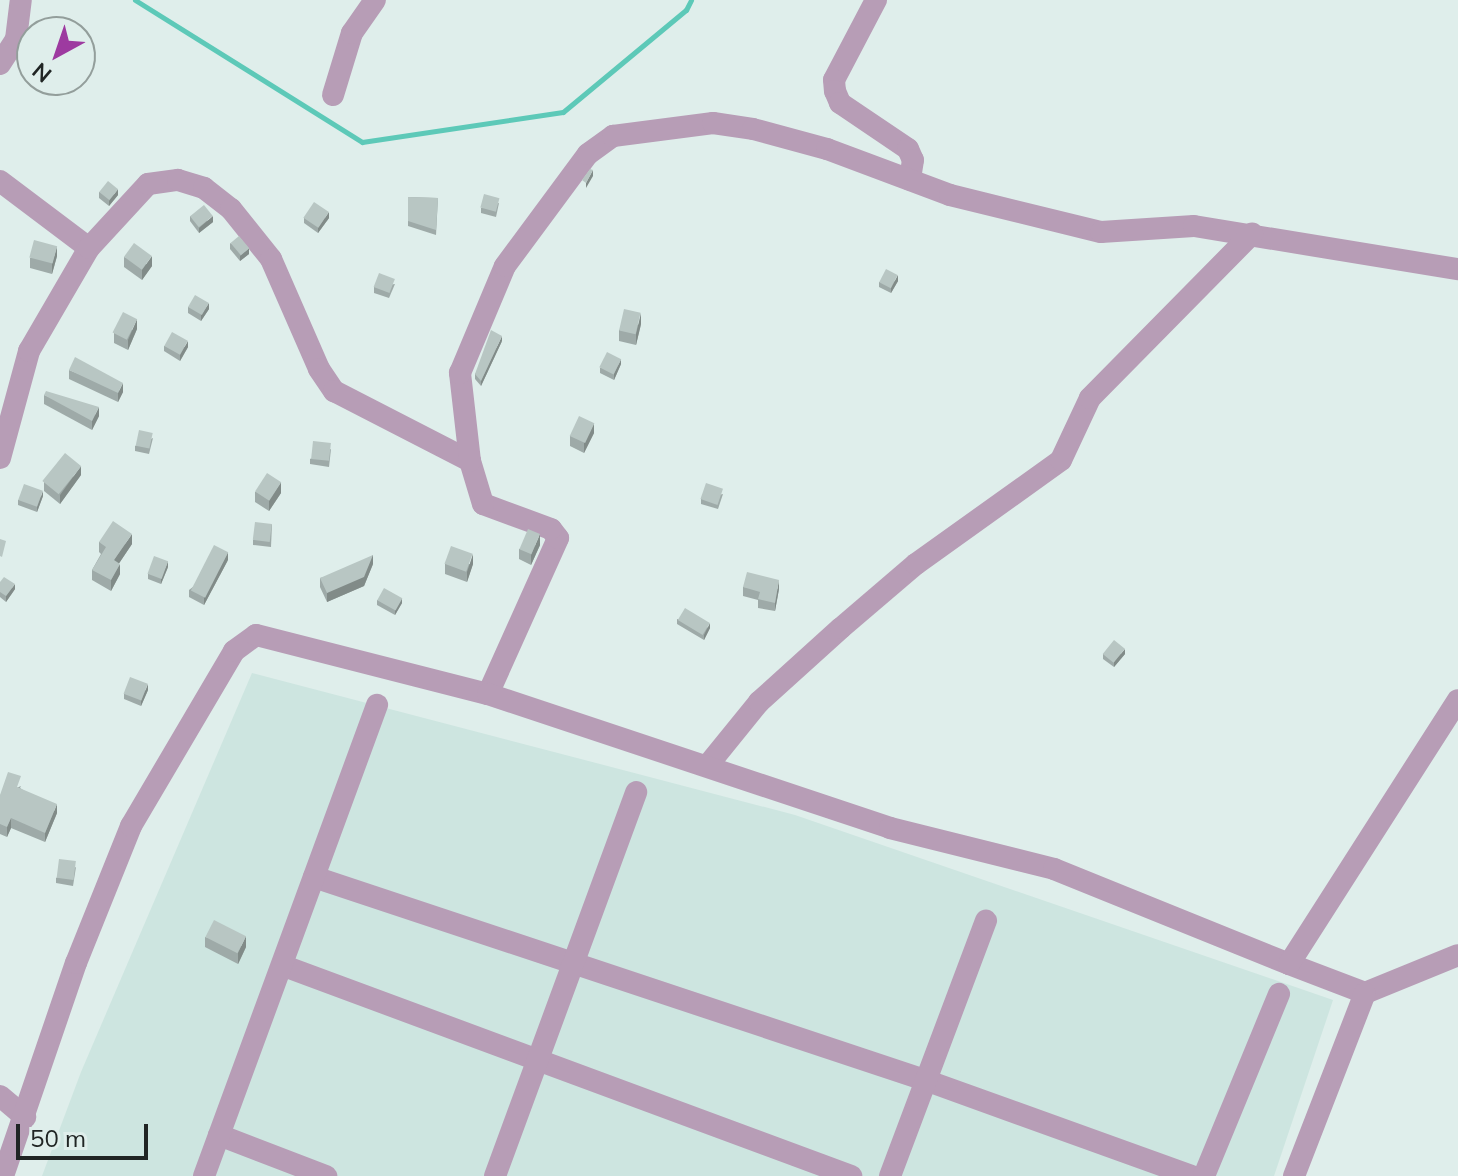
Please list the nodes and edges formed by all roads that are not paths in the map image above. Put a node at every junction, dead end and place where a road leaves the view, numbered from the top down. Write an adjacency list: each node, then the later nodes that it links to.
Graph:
1 (21, 0): 4 (street)
2 (375, 0): 5 (street)
3 (876, 0): 6 (street)
4 (0, 64)
5 (333, 95)
6 (910, 180): 8 (street); 12 (street)
7 (0, 181): 9 (street)
8 (1252, 234): 10 (street); 16 (street)
9 (89, 248): 11 (street); 12 (street)
10 (1458, 269)
11 (0, 458)
12 (470, 461): 13 (street)
13 (488, 694): 16 (street); 29 (street)
14 (1458, 700): 21 (street)
15 (377, 705): 18 (street)
16 (708, 765): 21 (street)
17 (636, 792): 23 (street)
18 (314, 877): 22 (street); 23 (street)
19 (986, 920): 27 (street)
20 (1458, 955): 24 (street)
21 (1289, 964): 24 (street)
22 (284, 966): 26 (street); 30 (street)
23 (571, 966): 26 (street); 27 (street)
24 (1365, 993): 39 (street)
25 (1279, 994): 38 (street)
26 (537, 1058): 34 (street); 35 (street)
27 (925, 1080): 36 (street); 37 (street)
28 (0, 1096): 29 (street)
29 (25, 1117): 31 (street)
30 (219, 1135): 32 (street); 33 (street)
31 (3, 1176)
32 (204, 1176)
33 (326, 1176)
34 (495, 1176)
35 (851, 1176)
36 (890, 1176)
37 (1191, 1176)
38 (1204, 1176)
39 (1294, 1176)

